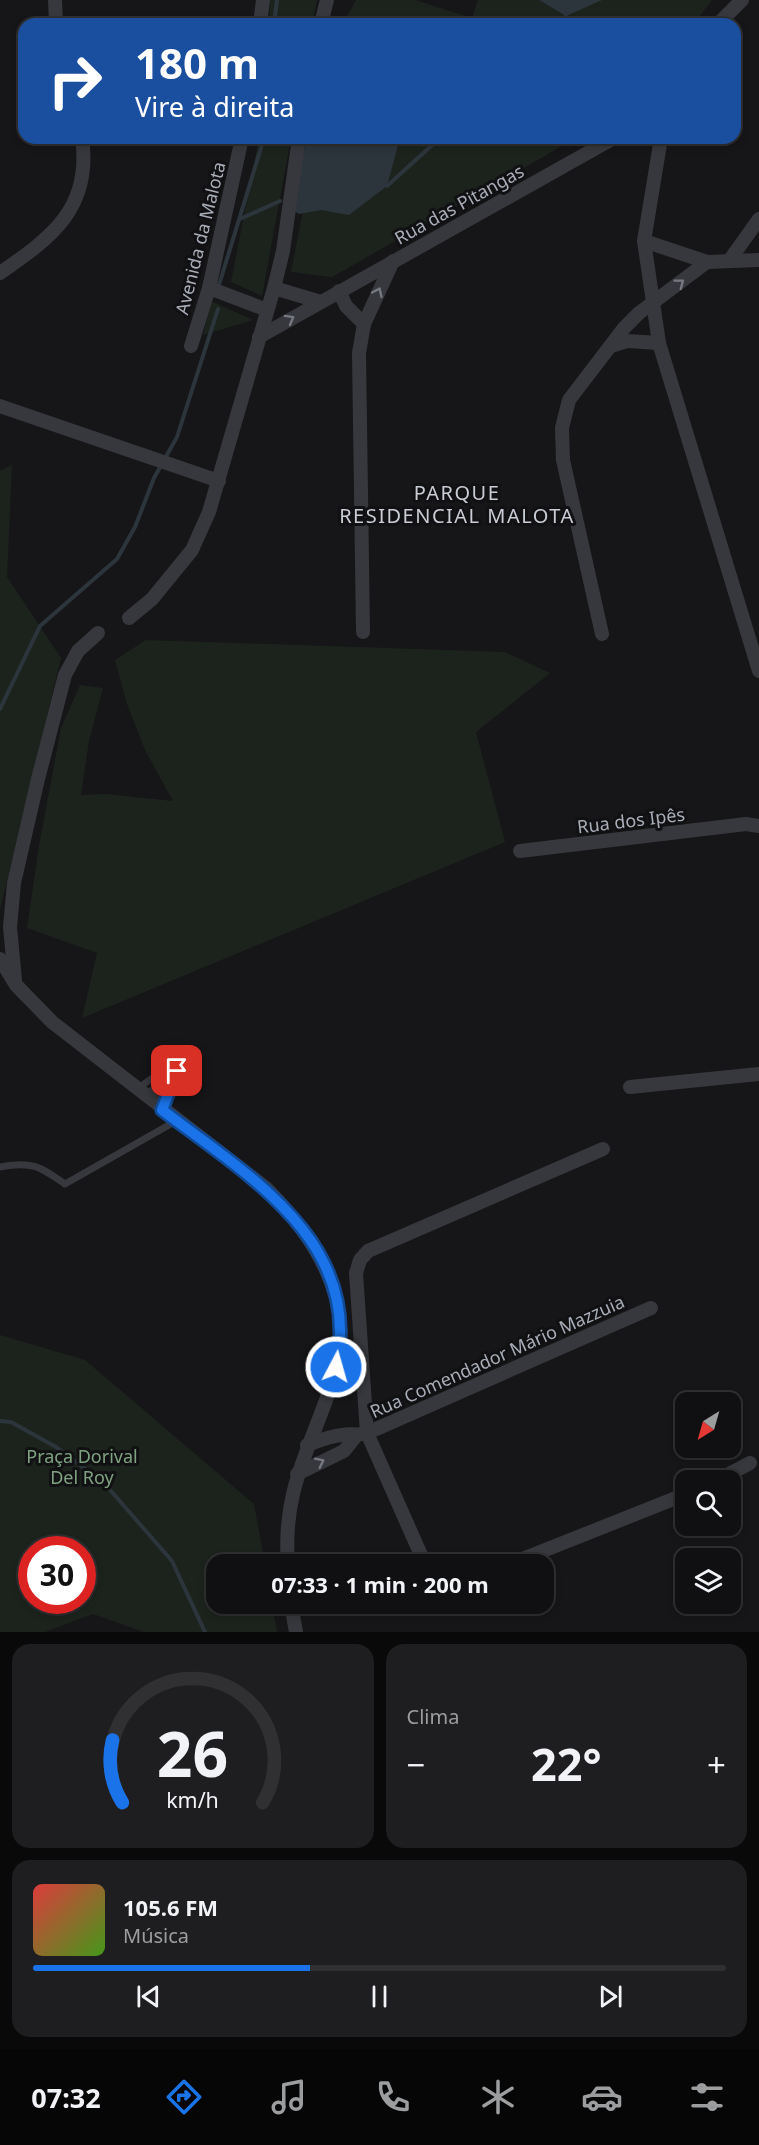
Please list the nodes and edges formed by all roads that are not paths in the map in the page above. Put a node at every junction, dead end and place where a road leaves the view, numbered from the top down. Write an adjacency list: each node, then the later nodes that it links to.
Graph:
1 (55, 0): 5 (street)
2 (263, 0): 6 (street)
3 (327, 0): 7 (street)
4 (742, 0): 8 (street)
5 (56, 18)
6 (261, 18)
7 (322, 18)
8 (724, 18)
9 (82, 144): 20 (street)
10 (241, 144): 21 (street, Avenida da Malota)
11 (298, 144): 22 (street)
12 (604, 144): 17 (street, Rua das Pitangas)
13 (660, 144): 15 (street)
14 (759, 219): 18 (street)
15 (644, 241): 19 (street); 25 (street)
16 (759, 260): 18 (street)
17 (393, 261): 23 (street, Rua das Pitangas); 27 (street, one-way to 17)
18 (729, 261): 19 (street)
19 (707, 262): 25 (street, one-way to 19)
20 (0, 273)
21 (209, 288): 26 (street); 30 (street, Avenida da Malota)
22 (274, 288): 24 (street); 26 (street)
23 (339, 291): 24 (street, Rua das Pitangas); 27 (street)
24 (321, 302): 28 (street, Rua das Pitangas, one-way to 24)
25 (653, 303): 29 (street); 31 (street)
26 (267, 310): 28 (street)
27 (364, 324): 35 (street)
28 (259, 337): 33 (street)
29 (659, 343): 31 (street); 38 (street)
30 (191, 346)
31 (611, 346): 37 (street)
32 (0, 406): 33 (street)
33 (219, 481): 34 (street)
34 (129, 618)
35 (363, 632)
36 (98, 633): 44 (street)
37 (602, 634)
38 (757, 654): 39 (street)
39 (759, 671)
40 (759, 814): 41 (street, Rua dos Ipês)
41 (753, 825): 42 (street, Rua dos Ipês)
42 (520, 851)
43 (0, 959): 44 (street)
44 (16, 985): 47 (street)
45 (759, 1074): 46 (street)
46 (630, 1086)
47 (141, 1093): 48 (street); 48 (lane)
48 (162, 1110): 49 (street)
49 (176, 1121): 51 (lane); 54 (street)
50 (603, 1149): 53 (street)
51 (0, 1167)
52 (651, 1308): 53 (street, Rua Comendador Mário Mazzuia)
53 (362, 1435): 54 (street, Rua Comendador Mário Mazzuia); 57 (street, Rua Comendador Mário Mazzuia, one-way to 53); 60 (street)
54 (307, 1445): 57 (street)
55 (750, 1463): 56 (street)
56 (737, 1470)
57 (297, 1474): 59 (street)
58 (675, 1498): 61 (street)
59 (288, 1554)
60 (420, 1554)
61 (535, 1554)
62 (293, 1614): 63 (street)
63 (296, 1632)

